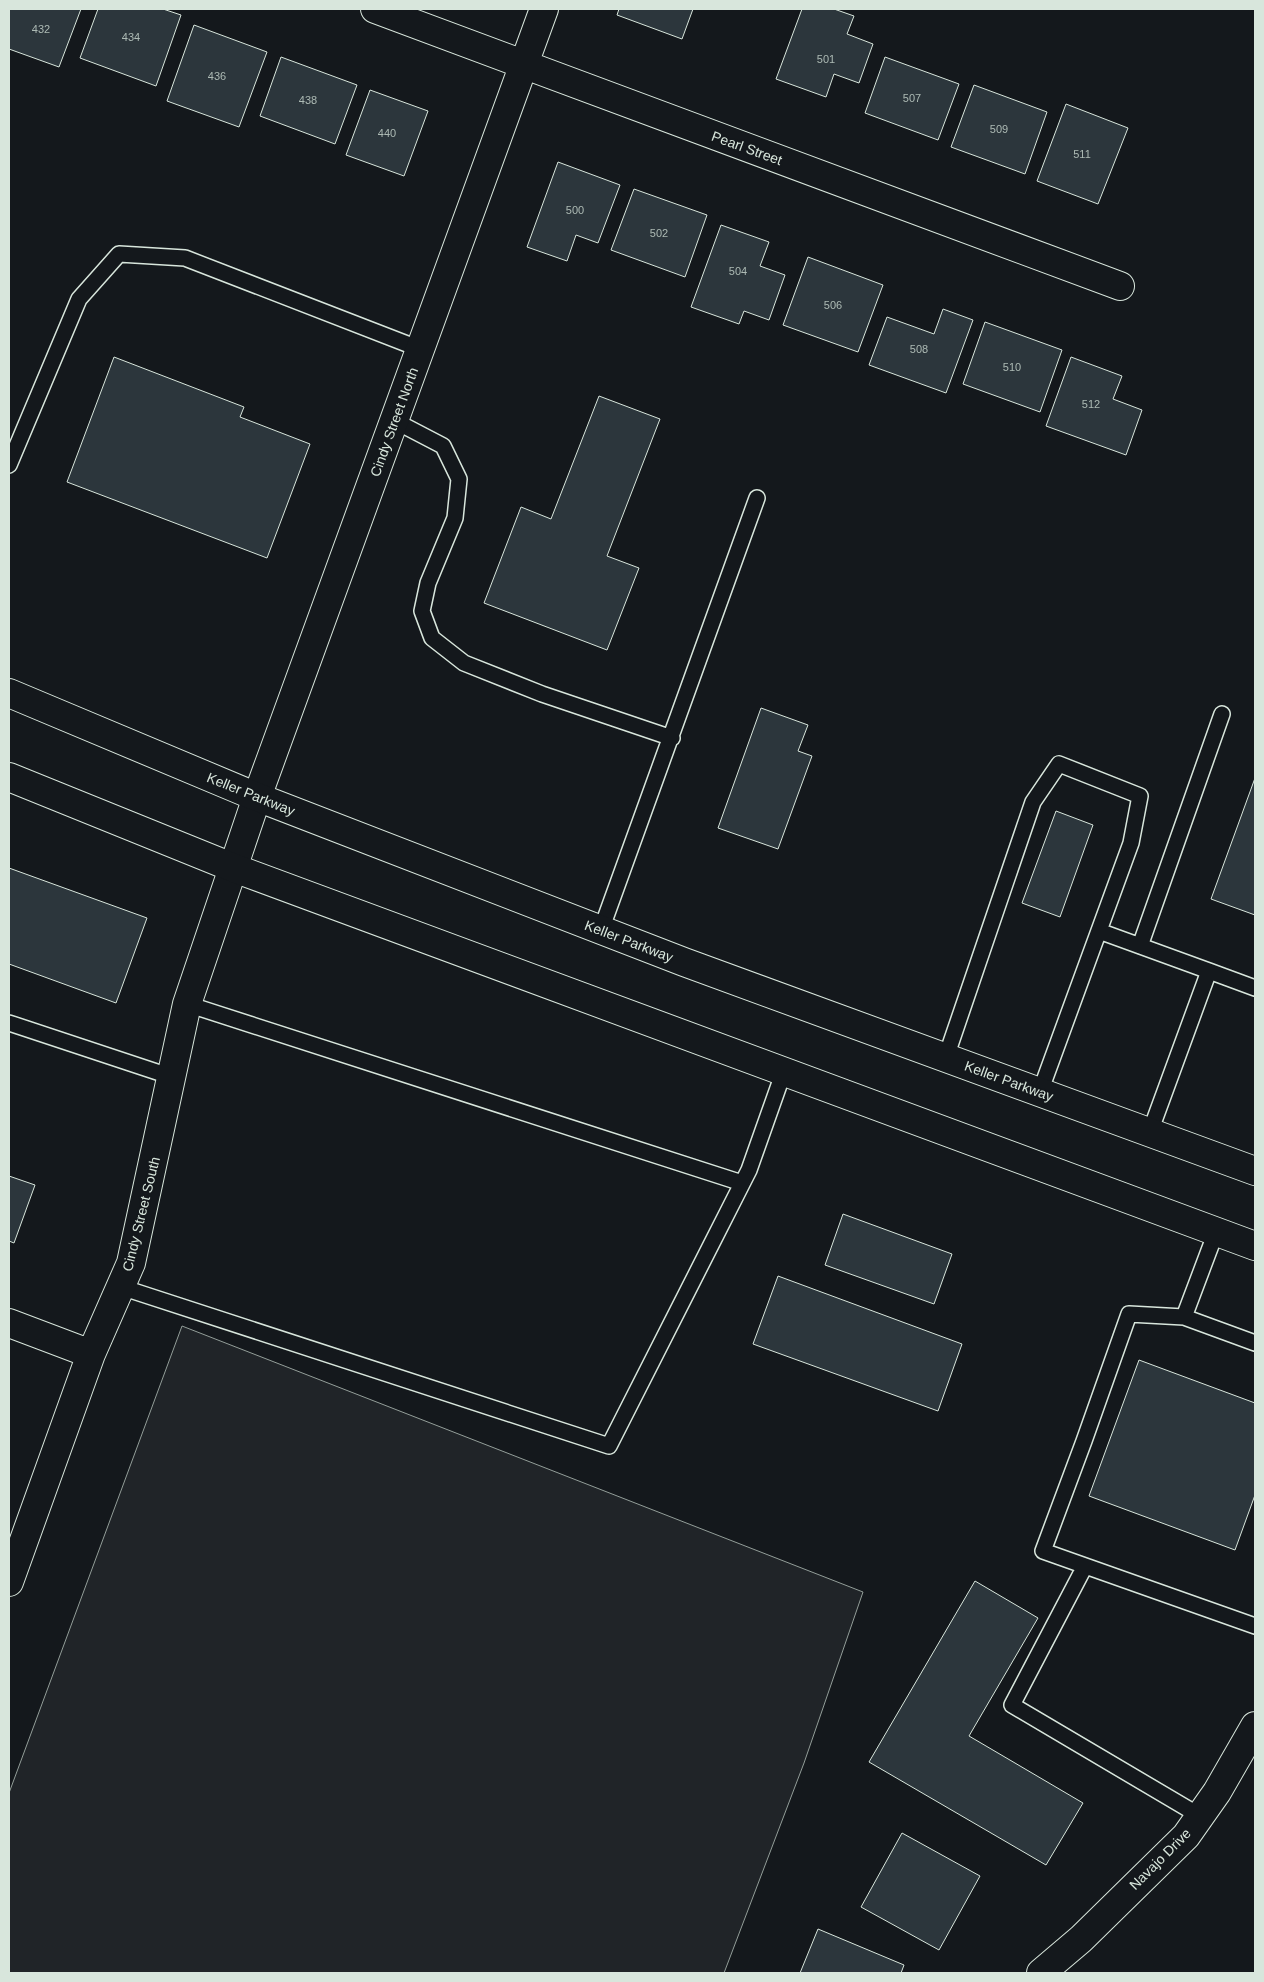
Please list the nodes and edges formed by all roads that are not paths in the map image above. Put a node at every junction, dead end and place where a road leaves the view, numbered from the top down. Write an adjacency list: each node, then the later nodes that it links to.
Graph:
1 (375, 9): 3 (street, Pearl Street)
2 (544, 9): 3 (street, Cindy Street North)
3 (523, 64): 4 (street, Pearl Street); 5 (street, Cindy Street North)
4 (1120, 286)
5 (420, 349): 6 (street, Cindy Street North); 7 (lane)
6 (395, 421): 11 (lane); 13 (street, Cindy Street North)
7 (9, 465)
8 (756, 498): 11 (lane)
9 (9, 693): 13 (street, Keller Parkway)
10 (1222, 714): 18 (lane)
11 (672, 738): 16 (lane)
12 (9, 777): 15 (street)
13 (257, 797): 14 (street, Cindy Street North); 16 (street, Keller Parkway)
14 (245, 836): 15 (street, Cindy Street South)
15 (234, 868): 21 (street, Cindy Street South); 24 (street)
16 (601, 930): 23 (street, Keller Parkway)
17 (1099, 931): 18 (lane); 23 (lane); 26 (lane)
18 (1140, 946): 19 (lane)
19 (1209, 971): 20 (lane); 27 (lane)
20 (1255, 988)
21 (188, 1004): 25 (street, Cindy Street South); 29 (lane)
22 (9, 1023): 25 (lane)
23 (946, 1057): 26 (street, Keller Parkway)
24 (784, 1071): 29 (lane); 30 (street)
25 (172, 1077): 32 (street, Cindy Street South)
26 (1040, 1092): 27 (street, Keller Parkway)
27 (1150, 1132): 28 (street, Keller Parkway)
28 (1255, 1171)
29 (742, 1183): 32 (lane)
30 (1216, 1232): 31 (street); 33 (lane)
31 (1255, 1246)
32 (121, 1286): 36 (street, Cindy Street South)
33 (1184, 1317): 35 (lane); 37 (lane)
34 (9, 1323): 36 (street)
35 (1255, 1343)
36 (91, 1354): 38 (street, Cindy Street South)
37 (1085, 1566): 39 (lane); 41 (lane)
38 (9, 1582)
39 (1255, 1626)
40 (1255, 1726): 41 (street, Navajo Drive)
41 (1200, 1816): 42 (street, Navajo Drive)
42 (1041, 1973)

